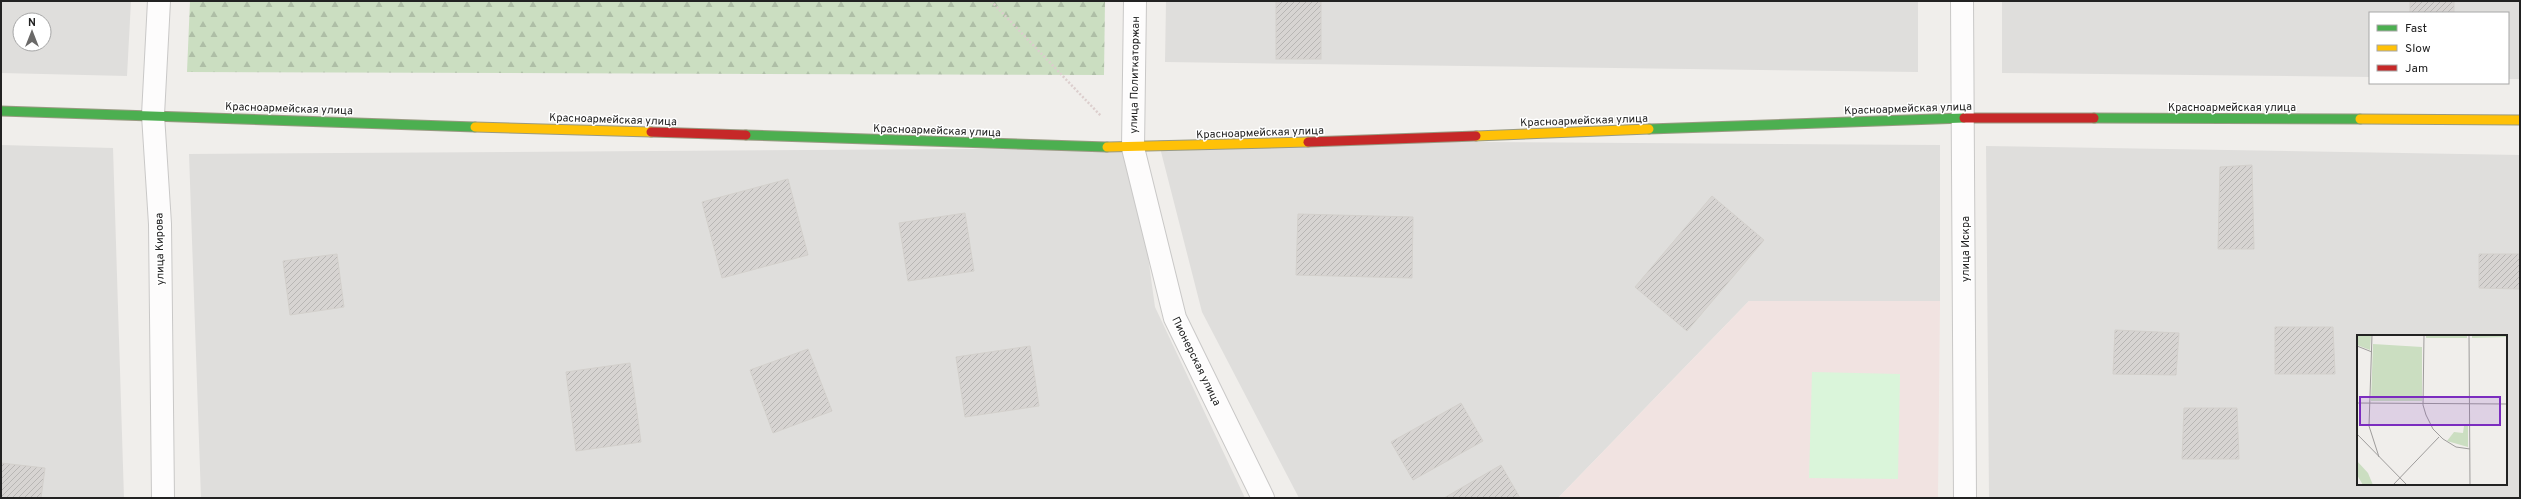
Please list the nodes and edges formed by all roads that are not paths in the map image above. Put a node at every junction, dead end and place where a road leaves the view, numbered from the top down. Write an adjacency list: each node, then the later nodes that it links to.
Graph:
1 (159, 1): 5 (street, улица Кирова)
2 (1135, 1): 8 (street, улица Политкаторжан)
3 (1962, 1): 6 (street, улица Искра)
4 (1, 111): 5 (street, Красноармейская улица)
5 (153, 115): 8 (street, Красноармейская улица); 9 (street, улица Кирова)
6 (1963, 118): 7 (street, Красноармейская улица); 8 (street, Красноармейская улица); 11 (street, улица Искра)
7 (2520, 120)
8 (1132, 148): 10 (street, Пионерская улица)
9 (163, 498)
10 (1262, 498)
11 (1965, 498)

